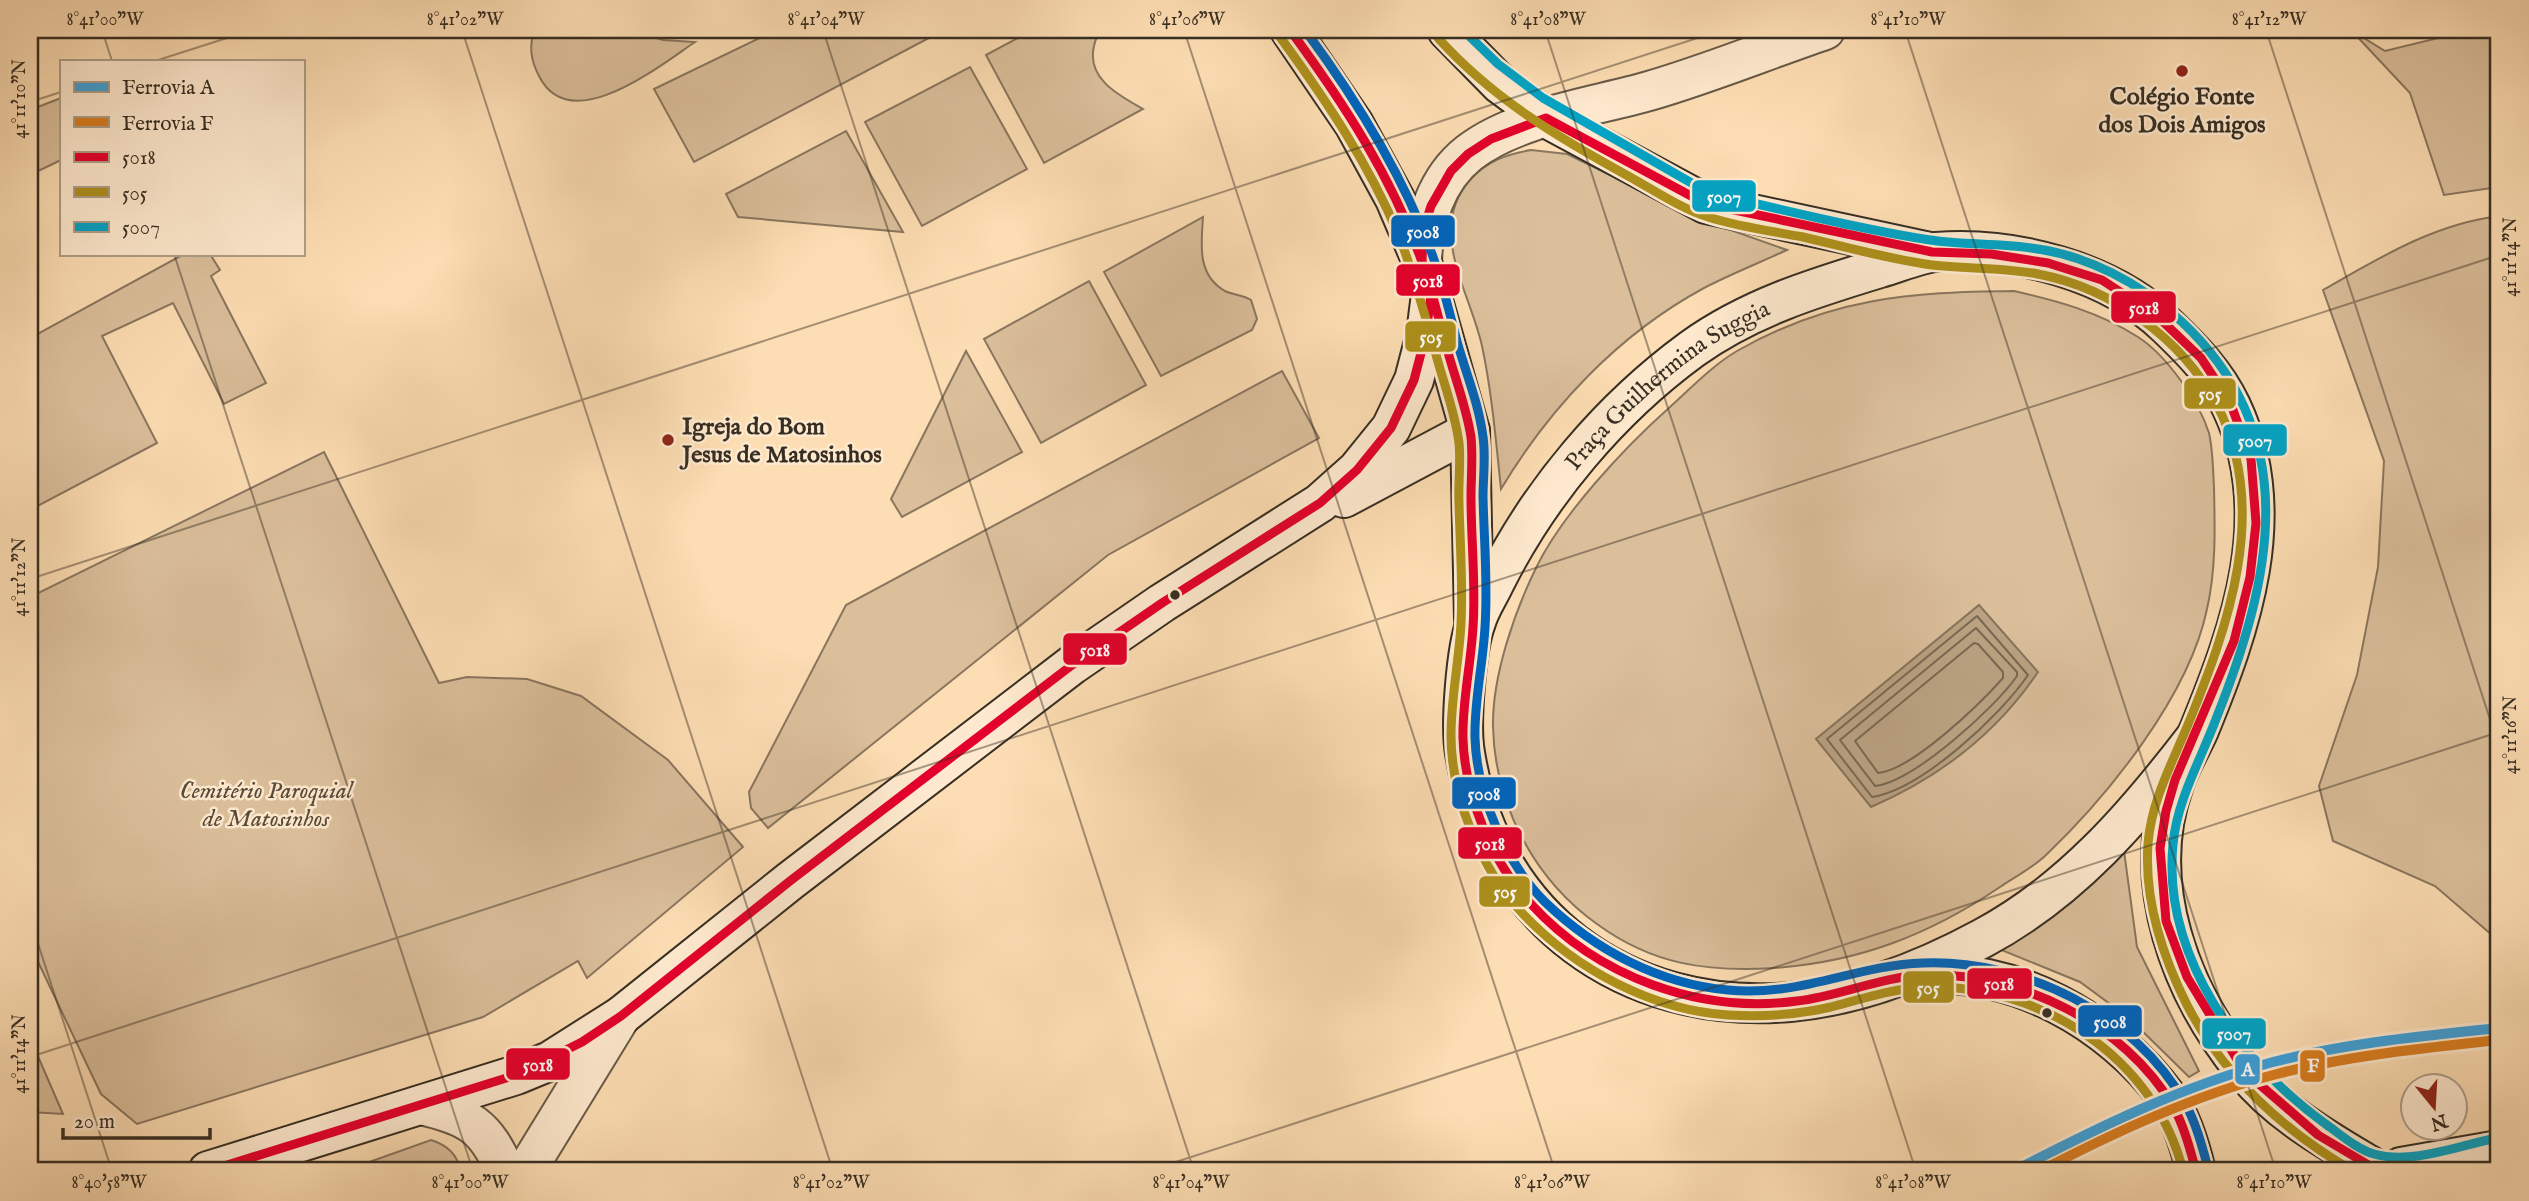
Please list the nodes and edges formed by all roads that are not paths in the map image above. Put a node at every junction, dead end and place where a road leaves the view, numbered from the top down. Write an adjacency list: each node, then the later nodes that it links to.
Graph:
1 (1290, 30): 6 (main road)
2 (1447, 30): 4 (main road)
3 (1825, 30): 4 (main road)
4 (1546, 118): 5 (main road); 6 (main road)
5 (1932, 252): 9 (main road, Praça Guilhermina Suggia); 10 (main road, Praça Guilhermina Suggia)
6 (1426, 278): 7 (main road); 8 (main road)
7 (1470, 431): 8 (main road); 9 (main road)
8 (1253, 548): 12 (main road)
9 (1474, 625): 11 (main road, Praça Guilhermina Suggia)
10 (2195, 738): 11 (main road, Praça Guilhermina Suggia); 15 (main road, Praça Guilhermina Suggia)
11 (1894, 979): 19 (main road, Praça Guilhermina Suggia)
12 (621, 1016): 13 (main road); 18 (main road)
13 (421, 1105): 16 (main road); 17 (main road)
14 (2499, 1150): 15 (main road)
15 (2384, 1169)
16 (208, 1171)
17 (505, 1171)
18 (526, 1171)
19 (2196, 1171)

